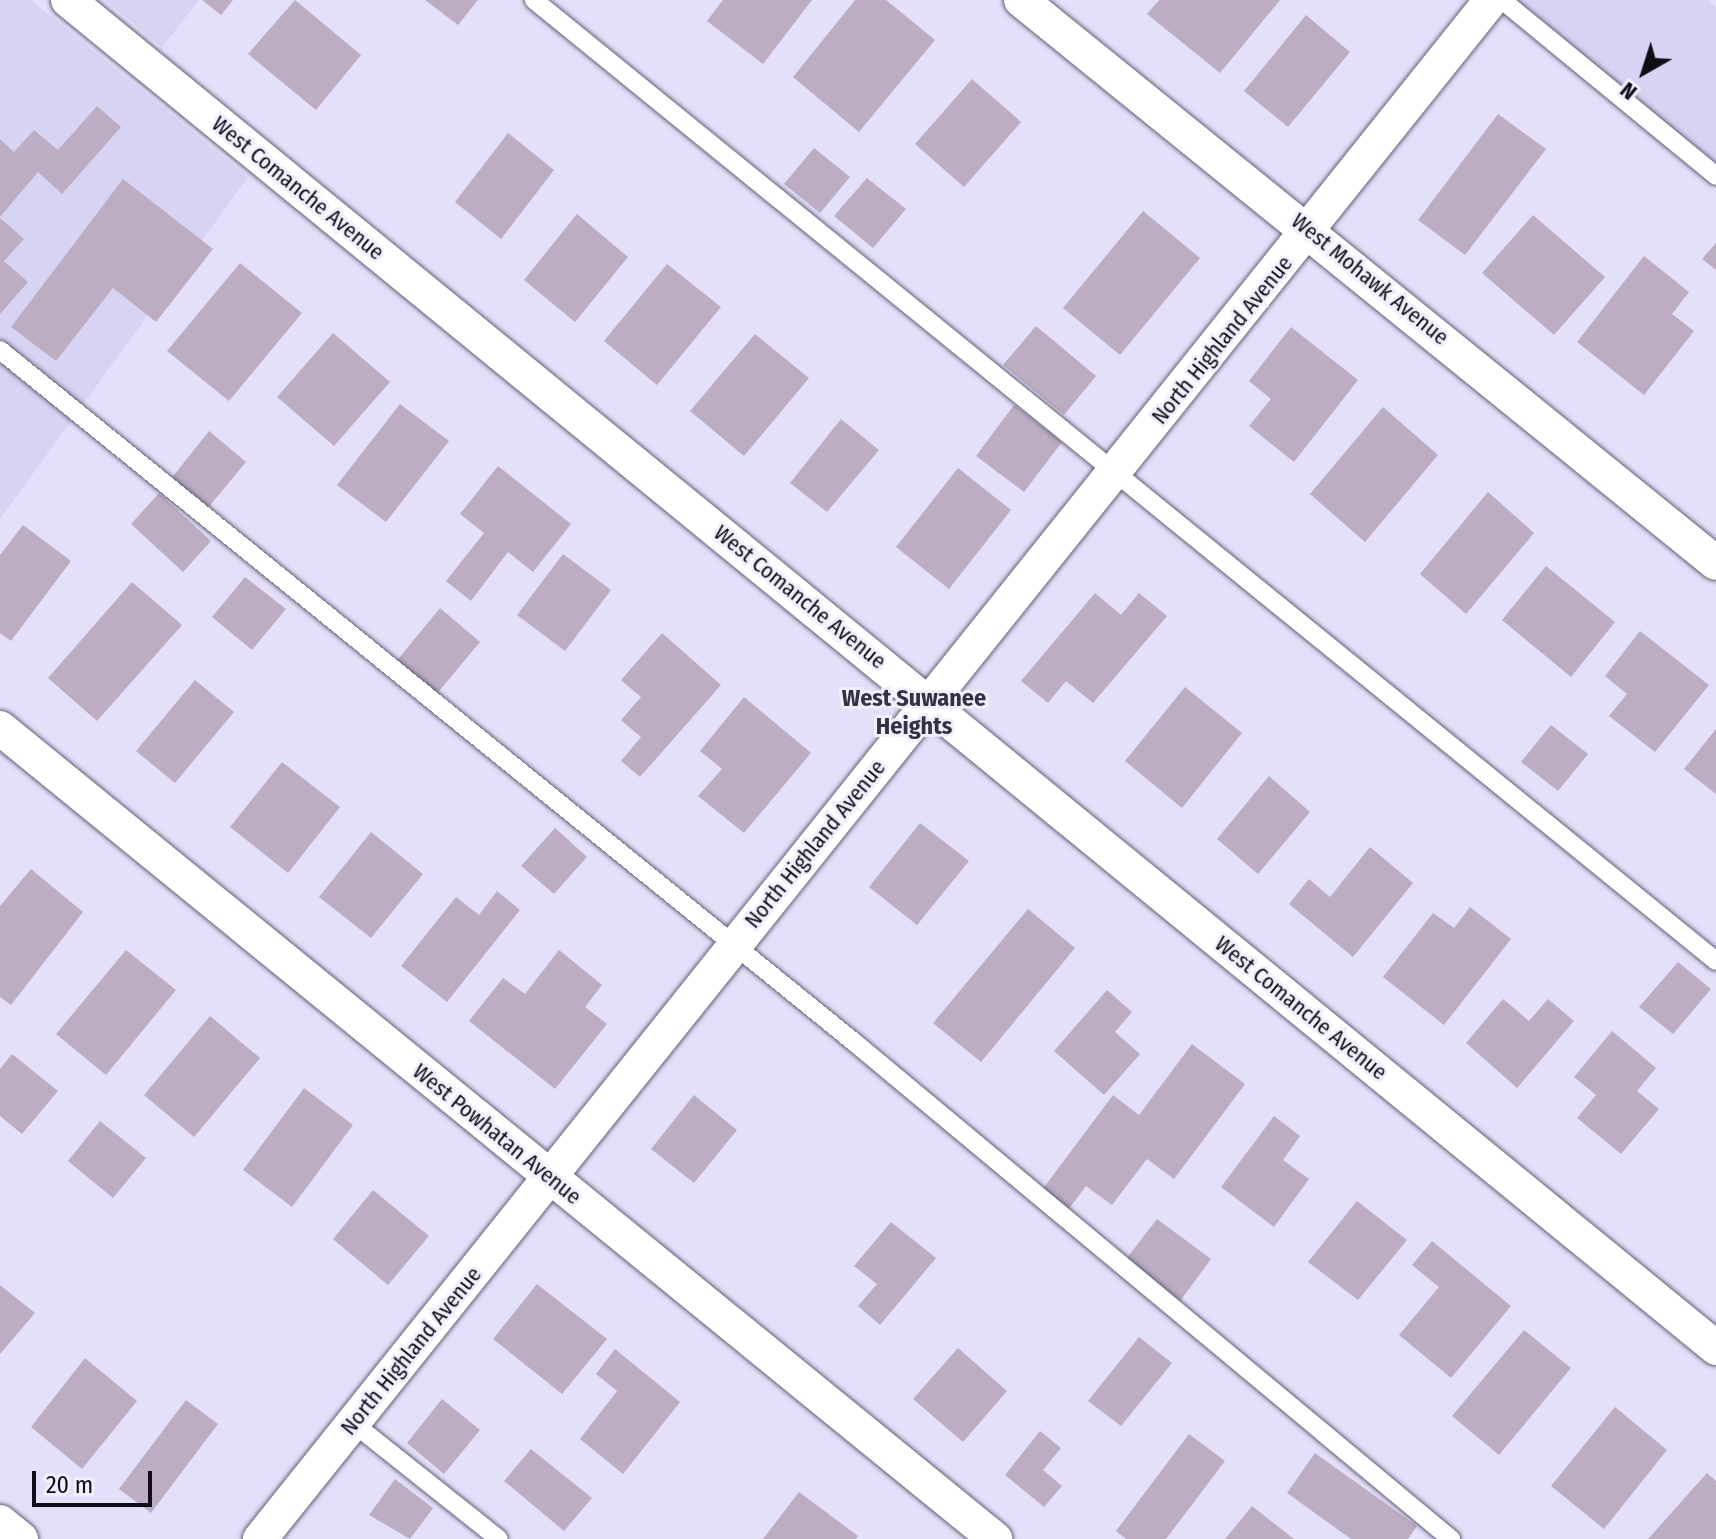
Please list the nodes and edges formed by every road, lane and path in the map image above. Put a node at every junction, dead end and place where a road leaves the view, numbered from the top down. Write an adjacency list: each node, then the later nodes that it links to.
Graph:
1 (68, 0): 11 (street, West Comanche Avenue)
2 (534, 0): 9 (lane)
3 (1021, 0): 7 (street, West Mohawk Avenue)
4 (1491, 0): 7 (street, North Highland Avenue)
5 (1502, 0): 6 (lane)
6 (1716, 176)
7 (1310, 230): 9 (street, North Highland Avenue); 10 (street, West Mohawk Avenue)
8 (0, 350): 13 (lane)
9 (1117, 469): 11 (street, North Highland Avenue); 14 (lane)
10 (1716, 563)
11 (929, 702): 13 (street, North Highland Avenue); 16 (street, West Comanche Avenue)
12 (0, 728): 15 (street, West Powhatan Avenue)
13 (734, 945): 15 (street, North Highland Avenue); 23 (lane)
14 (1716, 961)
15 (550, 1177): 17 (street, North Highland Avenue); 22 (street, West Powhatan Avenue)
16 (1716, 1348)
17 (353, 1423): 20 (street, North Highland Avenue); 21 (lane)
18 (0, 1522): 19 (street)
19 (21, 1539)
20 (260, 1539)
21 (499, 1539)
22 (995, 1539)
23 (1451, 1539)

